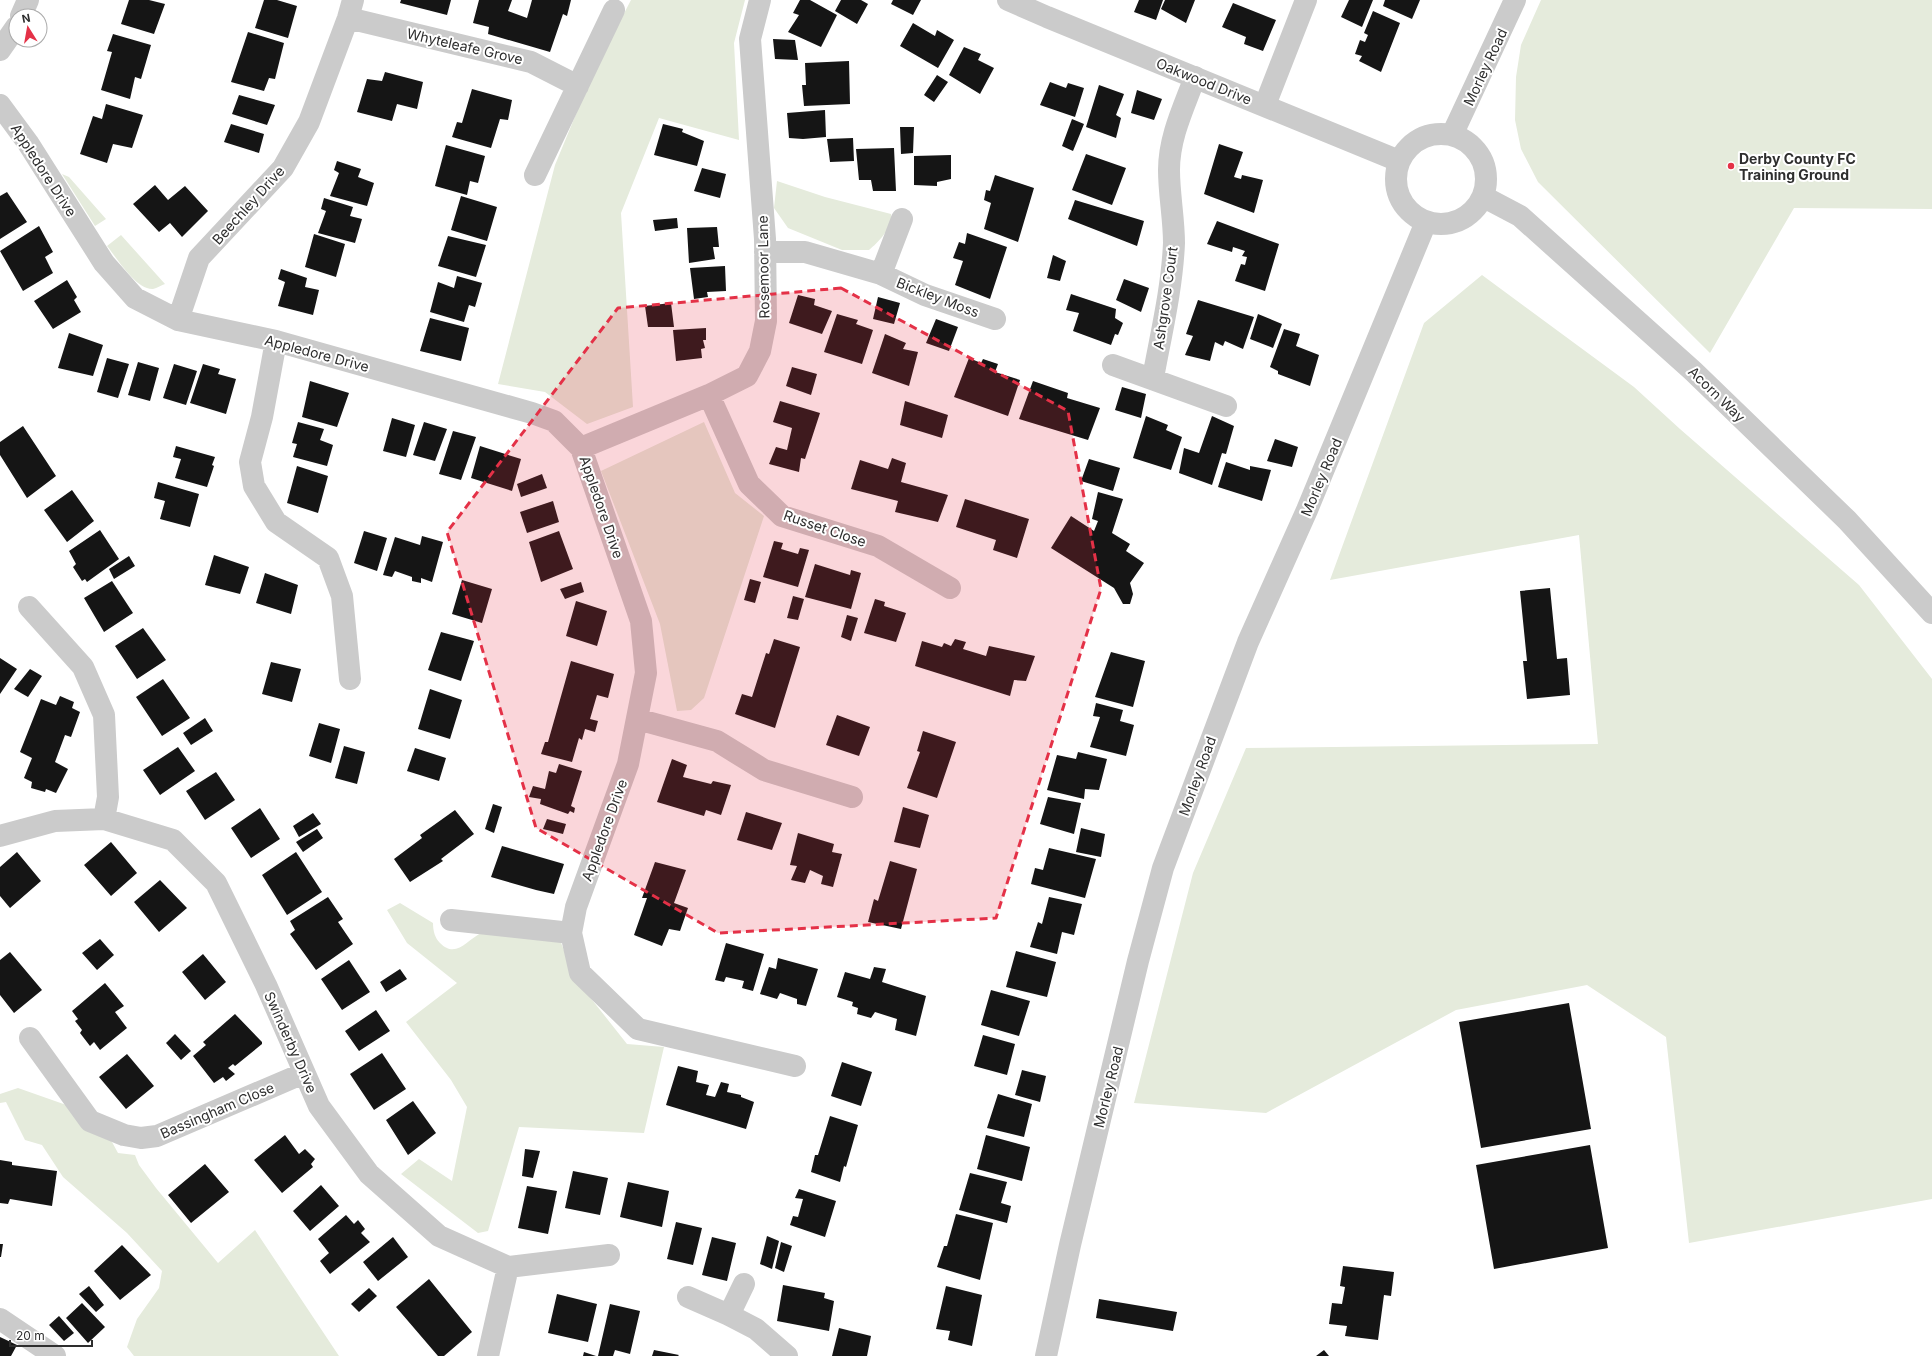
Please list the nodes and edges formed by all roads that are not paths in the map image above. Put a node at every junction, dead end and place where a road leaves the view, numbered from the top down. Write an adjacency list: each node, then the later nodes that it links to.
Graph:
1 (760, 0): 19 (street, Rosemoor Lane)
2 (1306, 0): 12 (street)
3 (1516, 0): 13 (street, Morley Road)
4 (1018, 2): 9 (street, Oakwood Drive)
5 (351, 9): 10 (street, Whyteleafe Grove); 22 (street, Beechley Drive)
6 (614, 10): 10 (street)
7 (8, 38): 8 (street)
8 (0, 50)
9 (1195, 77): 12 (street, Oakwood Drive); 25 (street, Ashgrove Court)
10 (578, 86): 15 (street)
11 (0, 105): 22 (street, Appledore Drive)
12 (1265, 105): 14 (street, Oakwood Drive)
13 (1453, 134): 14 (street); 16 (street)
14 (1399, 161): 18 (street)
15 (535, 175)
16 (1484, 197): 18 (street); 31 (street, Acorn Way)
17 (902, 219): 20 (street, Bickley Moss)
18 (1426, 222): 51 (street, Morley Road)
19 (765, 252): 20 (street, Bickley Moss); 26 (street, Rosemoor Lane)
20 (881, 274): 21 (street, Bickley Moss)
21 (995, 319)
22 (178, 320): 23 (street, Appledore Drive)
23 (276, 341): 28 (street, Appledore Drive); 32 (street)
24 (1113, 364): 25 (street)
25 (1153, 378): 27 (street)
26 (709, 395): 28 (street, Rosemoor Lane); 29 (street, Russet Close)
27 (1226, 406)
28 (581, 448): 33 (street, Appledore Drive)
29 (950, 588)
30 (29, 607): 35 (street)
31 (1932, 613)
32 (350, 680)
33 (637, 719): 34 (street); 38 (street, Appledore Drive)
34 (852, 797)
35 (104, 819): 36 (street, Swinderby Drive); 41 (street, Swinderby Drive)
36 (0, 836)
37 (451, 920): 38 (street)
38 (571, 933): 40 (street, Appledore Drive)
39 (30, 1038): 41 (street, Bassingham Close)
40 (795, 1066)
41 (304, 1074): 43 (street, Swinderby Drive)
42 (610, 1255): 43 (street)
43 (508, 1267): 49 (street)
44 (744, 1284): 46 (street)
45 (688, 1298): 46 (street)
46 (729, 1315): 50 (street)
47 (0, 1319): 48 (street)
48 (55, 1356)
49 (488, 1356)
50 (786, 1356)
51 (1046, 1356)

